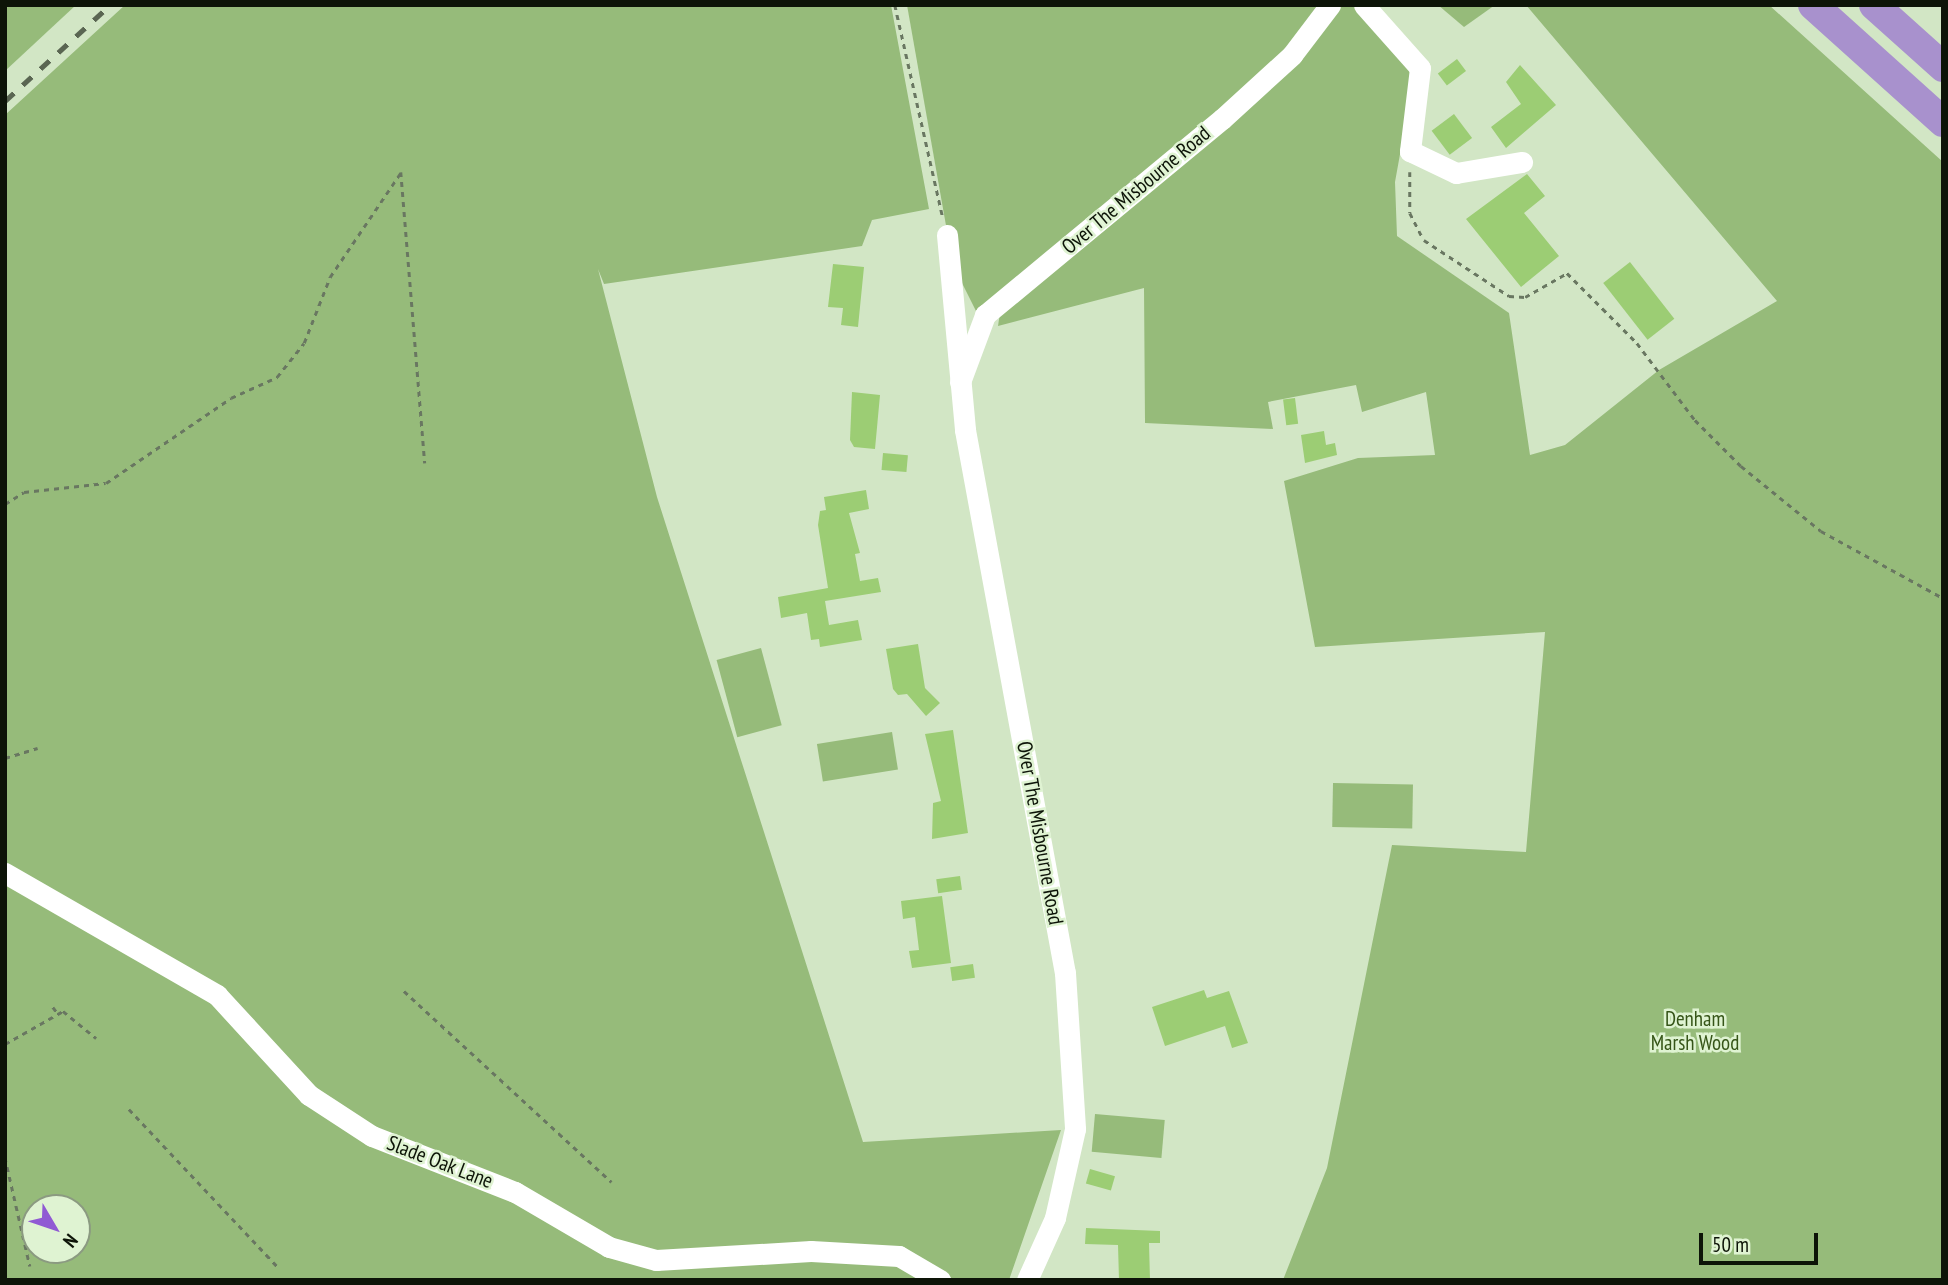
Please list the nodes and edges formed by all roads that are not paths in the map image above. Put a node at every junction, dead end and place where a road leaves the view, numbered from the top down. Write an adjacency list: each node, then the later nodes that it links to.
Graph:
1 (1330, 5): 9 (street, Over The Misbourne Road)
2 (1364, 5): 7 (street)
3 (1813, 5): 6 (highway)
4 (1874, 5): 5 (highway)
5 (1943, 67)
6 (1943, 122)
7 (1522, 162)
8 (947, 235): 9 (street, Over The Misbourne Road)
9 (960, 383): 12 (street, Over The Misbourne Road)
10 (5, 873): 11 (street, Slade Oak Lane)
11 (940, 1280)
12 (1027, 1280)

